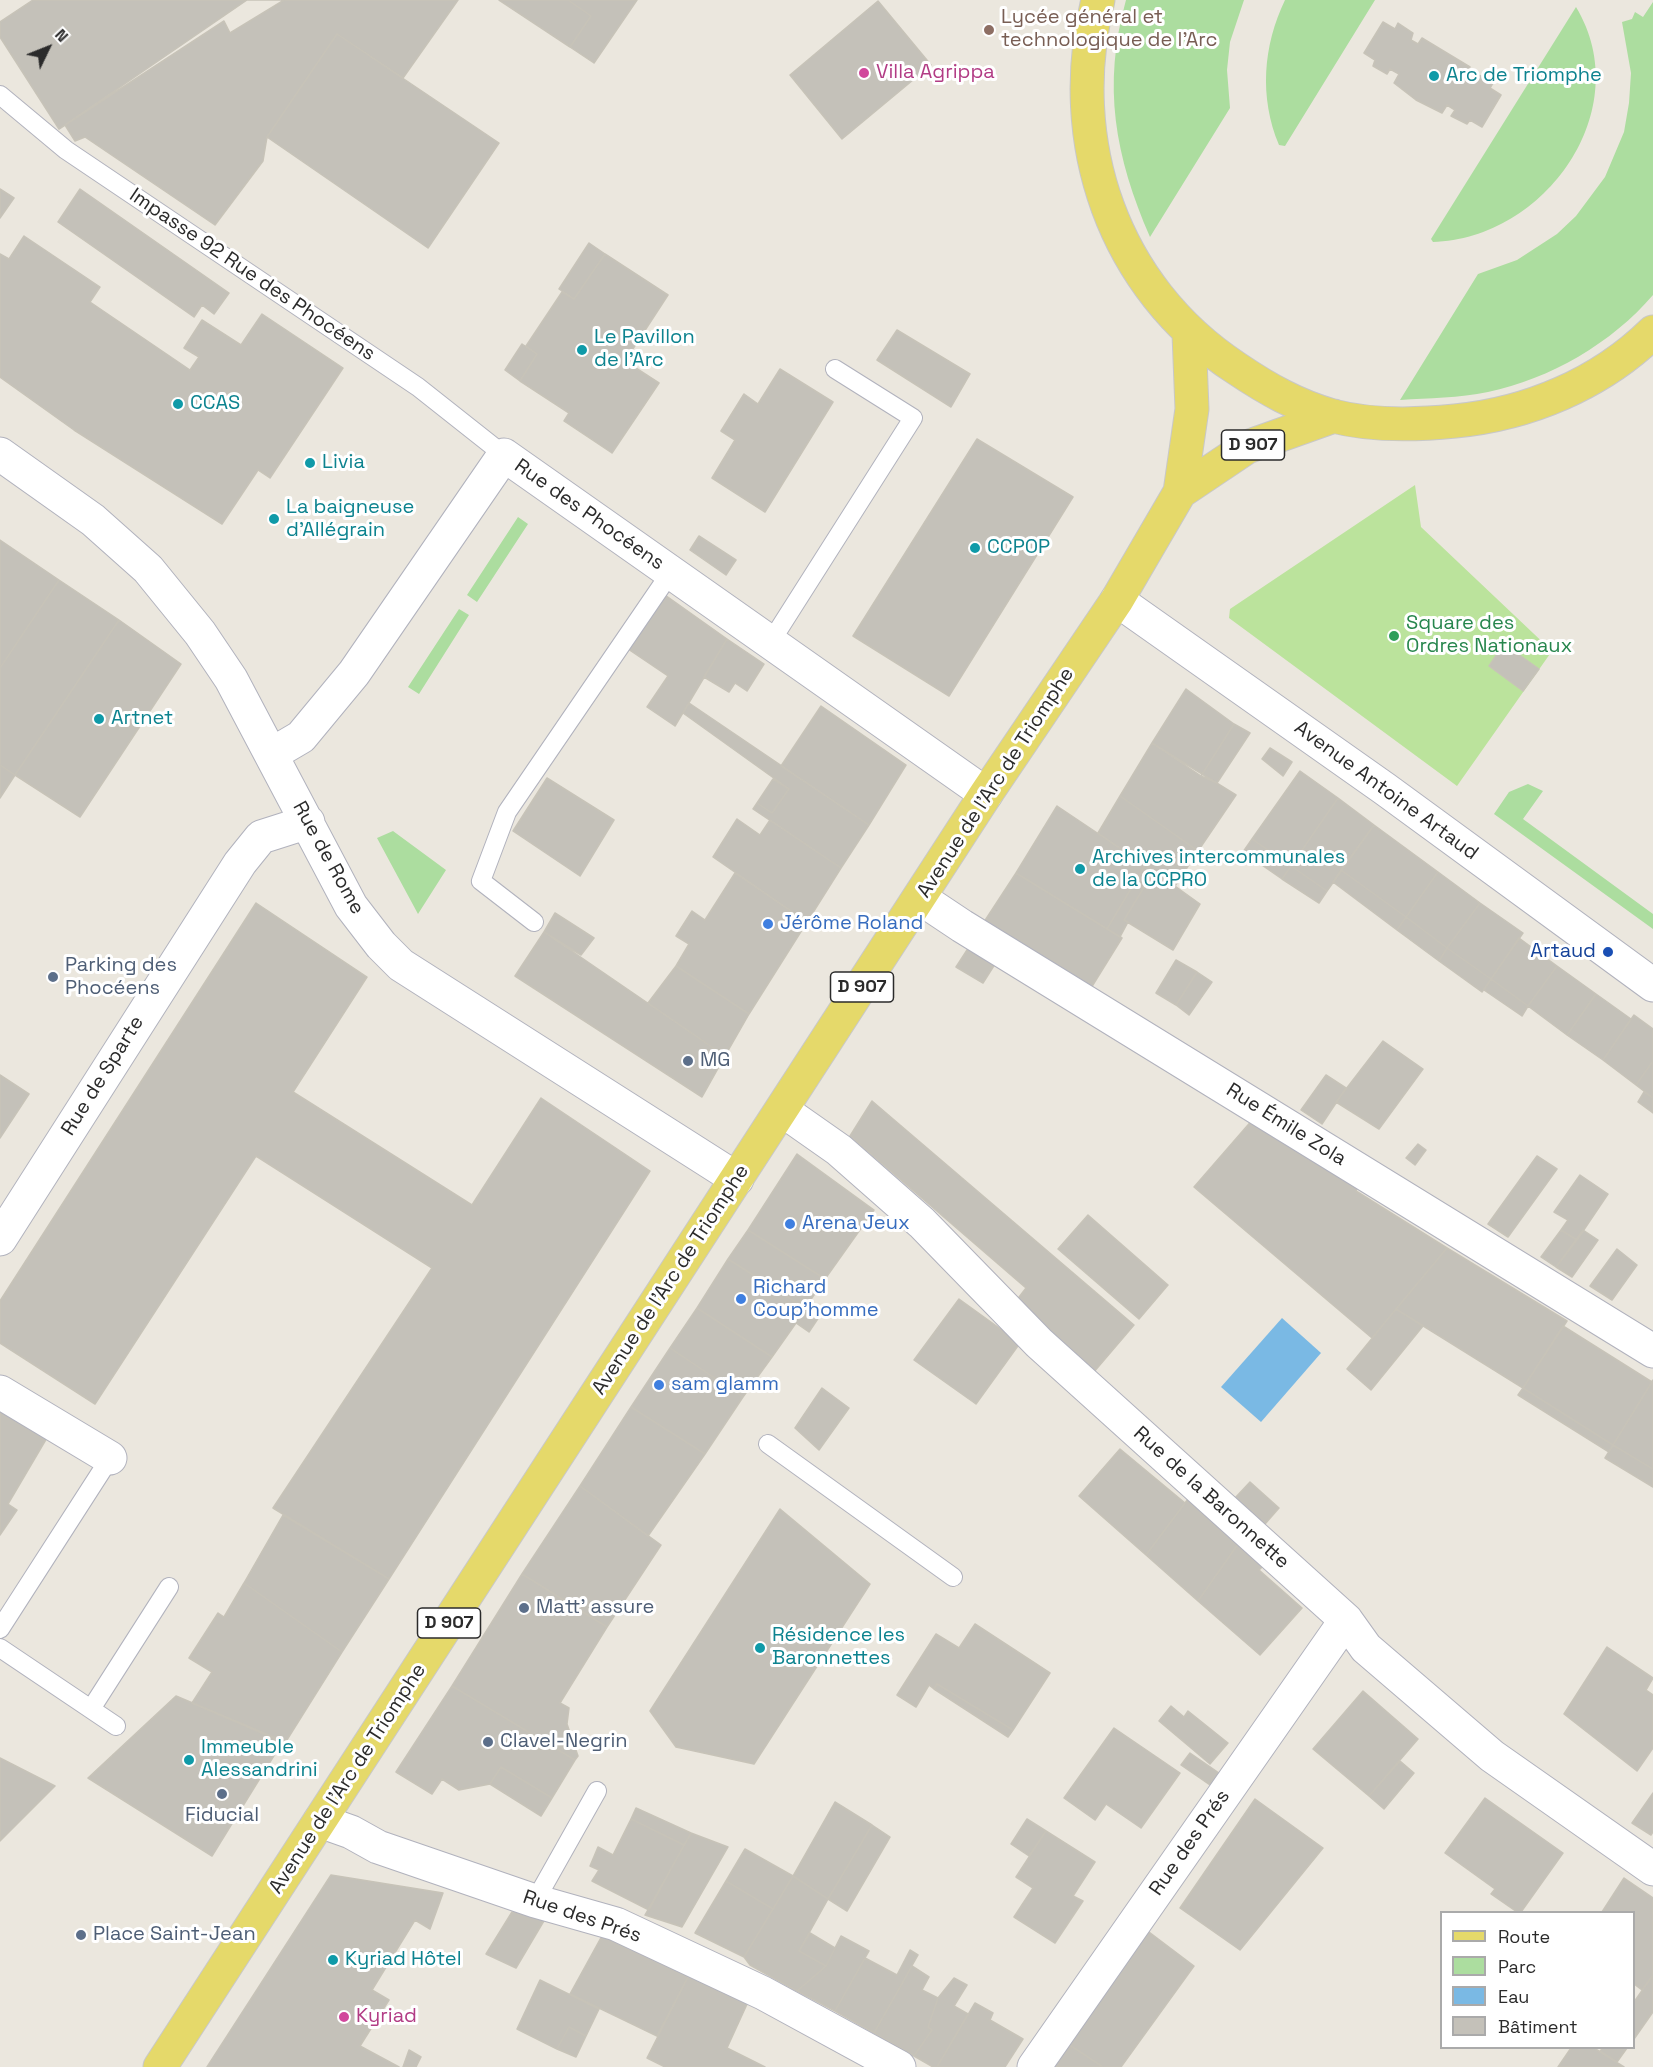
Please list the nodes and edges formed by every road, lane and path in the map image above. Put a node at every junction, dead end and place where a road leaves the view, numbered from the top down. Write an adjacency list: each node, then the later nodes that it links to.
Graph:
1 (1098, 0): 4 (main road)
2 (0, 95): 8 (lane, Impasse 92 Rue des Phocéens)
3 (1653, 332): 6 (main road)
4 (1190, 334): 6 (main road); 9 (main road, D 907)
5 (836, 369): 12 (lane)
6 (1334, 416): 9 (main road, D 907)
7 (0, 454): 13 (street, Rue de Rome)
8 (504, 455): 10 (street, Rue des Phocéens); 13 (street, Rue des Phocéens)
9 (1180, 492): 11 (main road, Avenue de l'Arc de Triomphe / D 907)
10 (671, 572): 12 (street, Rue des Phocéens); 17 (lane)
11 (1117, 600): 14 (main road, Avenue de l'Arc de Triomphe / D 907); 18 (street, Avenue Antoine Artaud)
12 (770, 643): 14 (street, Rue des Phocéens)
13 (272, 754): 15 (street, Rue de Rome)
14 (986, 794): 16 (main road, Avenue de l'Arc de Triomphe / D 907)
15 (308, 822): 20 (street, Rue de Rome); 21 (street, Rue de Sparte)
16 (920, 898): 19 (main road, Avenue de l'Arc de Triomphe / D 907); 22 (street, Rue Émile Zola)
17 (534, 922)
18 (1653, 985)
19 (782, 1110): 20 (main road, Avenue de l'Arc de Triomphe / D 907); 28 (street, Rue de la Baronnette)
20 (737, 1179): 34 (main road, Avenue de l'Arc de Triomphe / D 907)
21 (0, 1239)
22 (1653, 1351)
23 (0, 1392): 25 (street)
24 (768, 1444): 26 (lane)
25 (110, 1458): 29 (lane)
26 (953, 1577)
27 (169, 1587): 31 (lane)
28 (1346, 1620): 35 (street, Rue de la Baronnette); 39 (street, Rue des Prés)
29 (0, 1629)
30 (0, 1648): 31 (lane)
31 (91, 1709): 32 (lane)
32 (116, 1726)
33 (597, 1791): 36 (lane)
34 (320, 1821): 36 (street, Rue des Prés); 37 (main road, Avenue de l'Arc de Triomphe / D 907)
35 (1653, 1869)
36 (535, 1901): 38 (street, Rue des Prés)
37 (160, 2067)
38 (899, 2067)
39 (1034, 2067)

